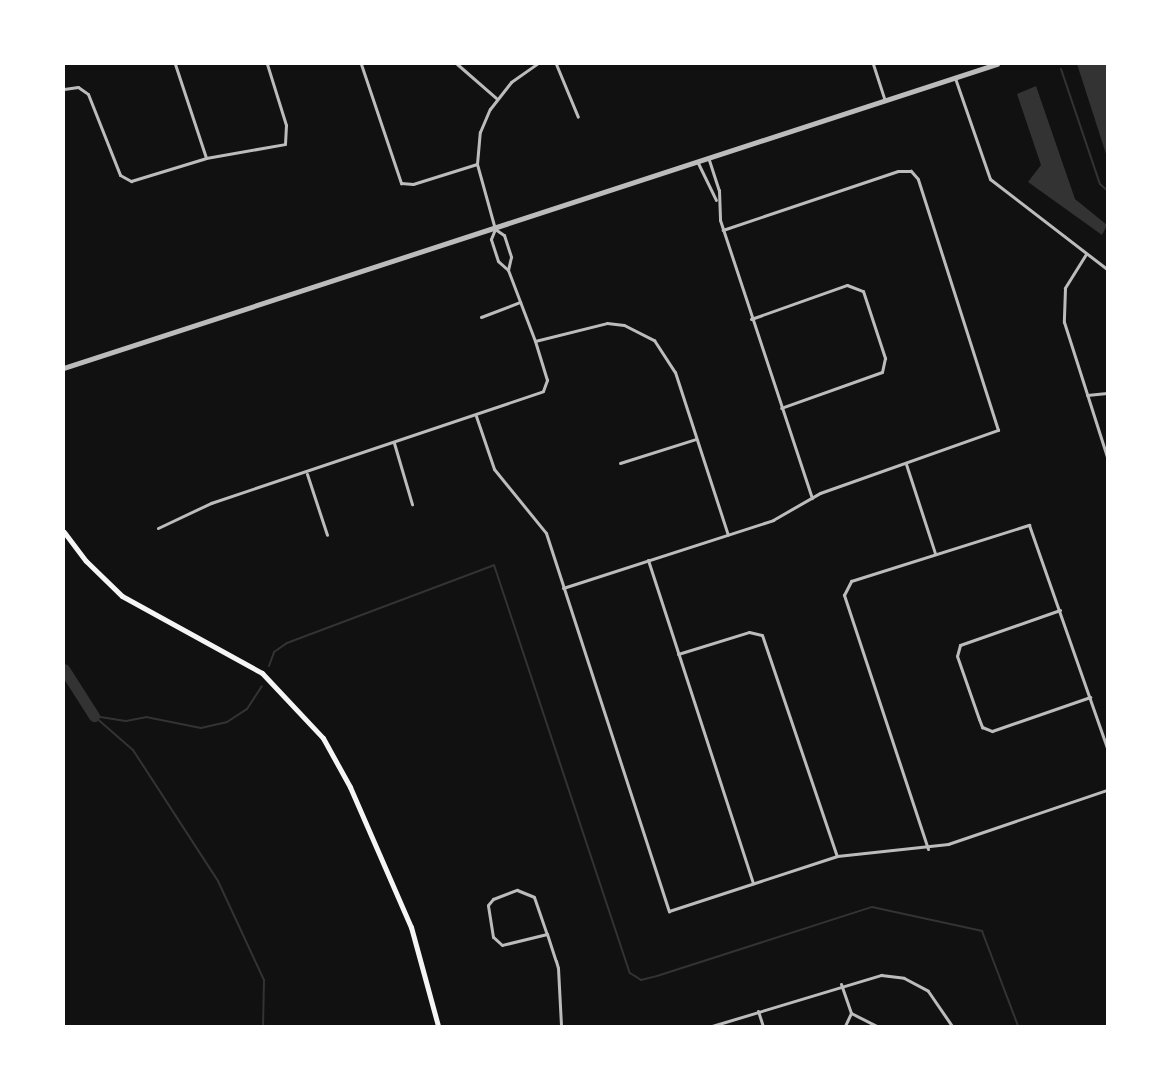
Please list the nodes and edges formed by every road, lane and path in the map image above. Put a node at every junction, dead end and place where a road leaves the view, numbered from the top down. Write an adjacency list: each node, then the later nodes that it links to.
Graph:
1 (175, 64): 14 (street)
2 (267, 64): 14 (street)
3 (361, 64): 17 (street)
4 (457, 64): 11 (street)
5 (537, 64): 11 (street)
6 (556, 64): 13 (street)
7 (873, 64): 12 (street)
8 (997, 64): 9 (street)
9 (955, 78): 12 (street); 21 (street)
10 (64, 89): 14 (street)
11 (496, 98): 17 (street)
12 (885, 101): 15 (street)
13 (578, 117)
14 (206, 158)
15 (709, 160): 16 (street); 18 (street)
16 (698, 163): 18 (street); 19 (street)
17 (477, 164): 19 (street)
18 (716, 200): 20 (street)
19 (495, 230): 23 (street); 23 (street); 28 (street)
20 (723, 230): 26 (street); 37 (street)
21 (1086, 254): 22 (street); 30 (street)
22 (1107, 269)
23 (508, 270): 24 (street)
24 (520, 302): 25 (street); 27 (street)
25 (481, 316)
26 (751, 319): 31 (street); 31 (street)
27 (535, 341): 32 (street); 33 (street)
28 (64, 368)
29 (1107, 394): 30 (street)
30 (1087, 395): 35 (street)
31 (781, 408): 39 (street)
32 (476, 416): 34 (street); 47 (street)
33 (696, 439): 36 (street); 44 (street)
34 (394, 443): 38 (street); 40 (street)
35 (1107, 457)
36 (620, 464)
37 (906, 464): 39 (street); 45 (street)
38 (307, 474): 41 (street); 43 (street)
39 (812, 498): 44 (street)
40 (412, 504)
41 (158, 528)
42 (64, 532): 60 (main road)
43 (327, 535)
44 (728, 535): 46 (street)
45 (935, 553): 48 (street); 53 (street)
46 (648, 560): 47 (street); 49 (street)
47 (563, 588): 55 (street)
48 (1060, 610): 50 (street); 50 (street)
49 (678, 654): 54 (street); 55 (street)
50 (1090, 697): 51 (street)
51 (1107, 748)
52 (1107, 790): 53 (street)
53 (928, 849): 54 (street)
54 (837, 856): 55 (street)
55 (753, 883)
56 (547, 934): 56 (street); 61 (street)
57 (842, 984): 58 (street); 59 (street); 66 (street)
58 (758, 1011): 62 (street); 63 (street)
59 (851, 1014): 64 (street); 65 (street)
60 (438, 1026)
61 (561, 1026)
62 (712, 1026)
63 (763, 1026)
64 (845, 1026)
65 (876, 1026)
66 (952, 1026)

